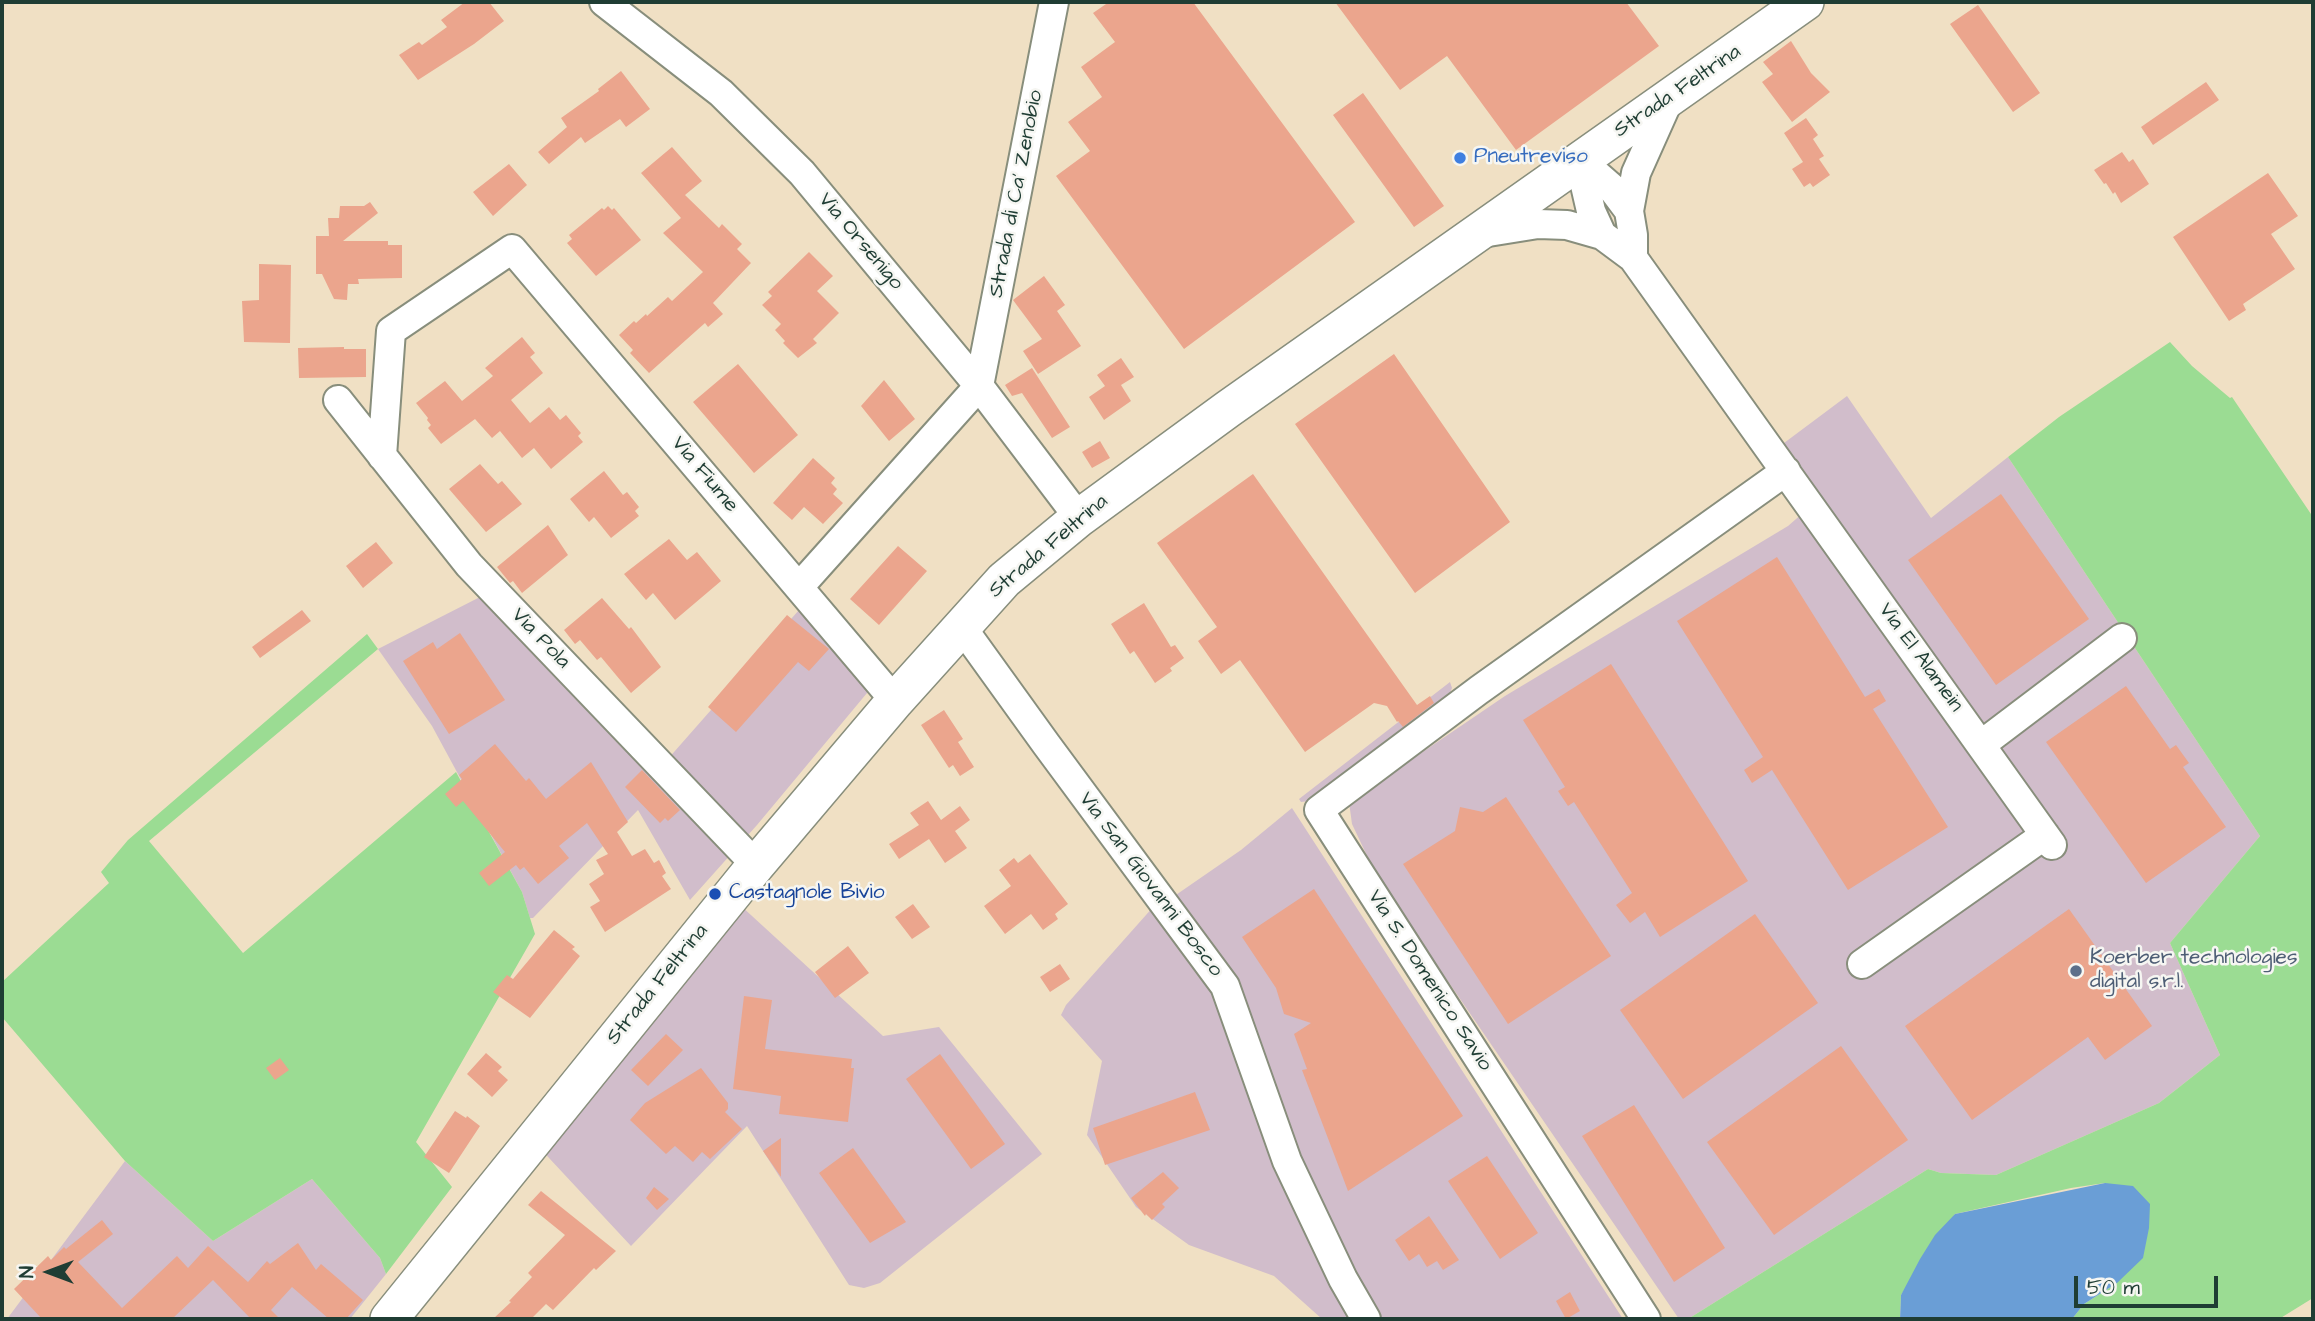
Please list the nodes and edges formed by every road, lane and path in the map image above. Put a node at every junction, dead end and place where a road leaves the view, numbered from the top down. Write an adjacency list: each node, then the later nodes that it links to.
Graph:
1 (604, 2): 10 (street, Via Orsenigo)
2 (1054, 2): 10 (street, Strada di Ca' Zenobio)
3 (1805, 2): 4 (main road, Strada Feltrina)
4 (1670, 97): 5 (main road, Strada Feltrina); 6 (street)
5 (1579, 159): 6 (street); 7 (main road, Strada Feltrina); 8 (street)
6 (1629, 211): 9 (street)
7 (1476, 234): 8 (street, Via El Alamein); 14 (main road, Strada Feltrina)
8 (1602, 235): 9 (street, Via El Alamein)
9 (1633, 258): 13 (street, Via El Alamein)
10 (979, 386): 14 (street, Via Orsenigo); 15 (street)
11 (338, 400): 12 (street, Via Pola)
12 (382, 456): 15 (street, Via Fiume); 20 (street, Via Pola)
13 (1786, 471): 19 (street, Via El Alamein); 24 (street, Via S. Domenico Savio)
14 (1079, 518): 16 (main road, Strada Feltrina)
15 (799, 587): 18 (street, Via Fiume)
16 (961, 626): 18 (main road, Strada Feltrina); 23 (street, Via San Giovanni Bosco)
17 (2122, 638): 19 (street)
18 (895, 701): 20 (main road, Strada Feltrina)
19 (1982, 744): 21 (street, Via El Alamein)
20 (756, 865): 22 (main road, Strada Feltrina)
21 (1862, 964)
22 (389, 1319)
23 (1366, 1319)
24 (1646, 1319)

